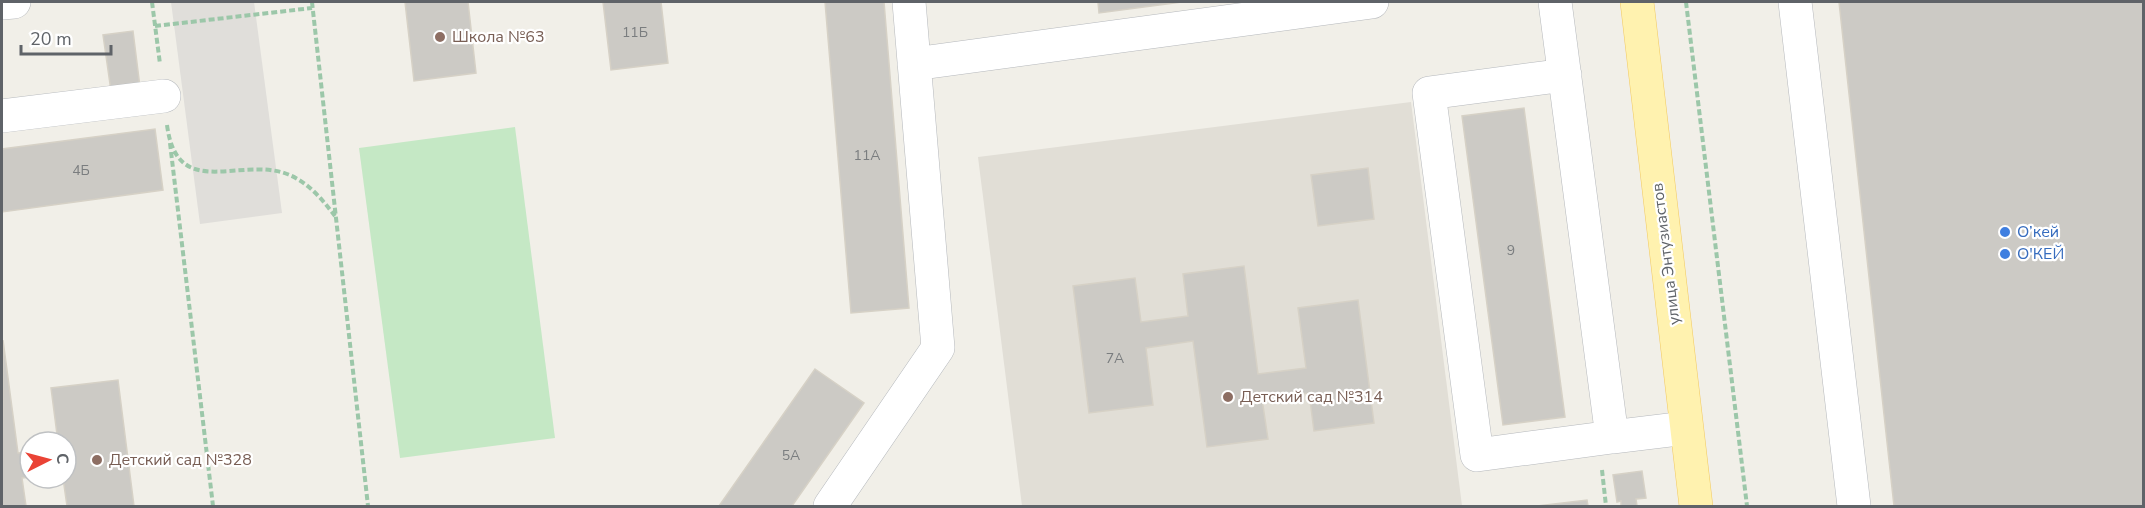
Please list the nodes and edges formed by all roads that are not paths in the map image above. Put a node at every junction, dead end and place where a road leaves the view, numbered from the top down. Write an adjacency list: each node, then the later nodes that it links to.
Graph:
1 (14, 2): 7 (lane)
2 (909, 2): 8 (lane)
3 (1372, 2): 8 (lane)
4 (1555, 2): 9 (lane)
5 (1637, 2): 12 (main road, улица Энтузиастов)
6 (1795, 2): 16 (lane)
7 (2, 3)
8 (914, 64): 14 (lane)
9 (1565, 75): 13 (lane); 13 (lane)
10 (164, 96): 11 (lane)
11 (2, 116)
12 (1686, 429): 13 (lane); 15 (main road, улица Энтузиастов)
13 (1612, 437)
14 (830, 507)
15 (1696, 507)
16 (1854, 507)

